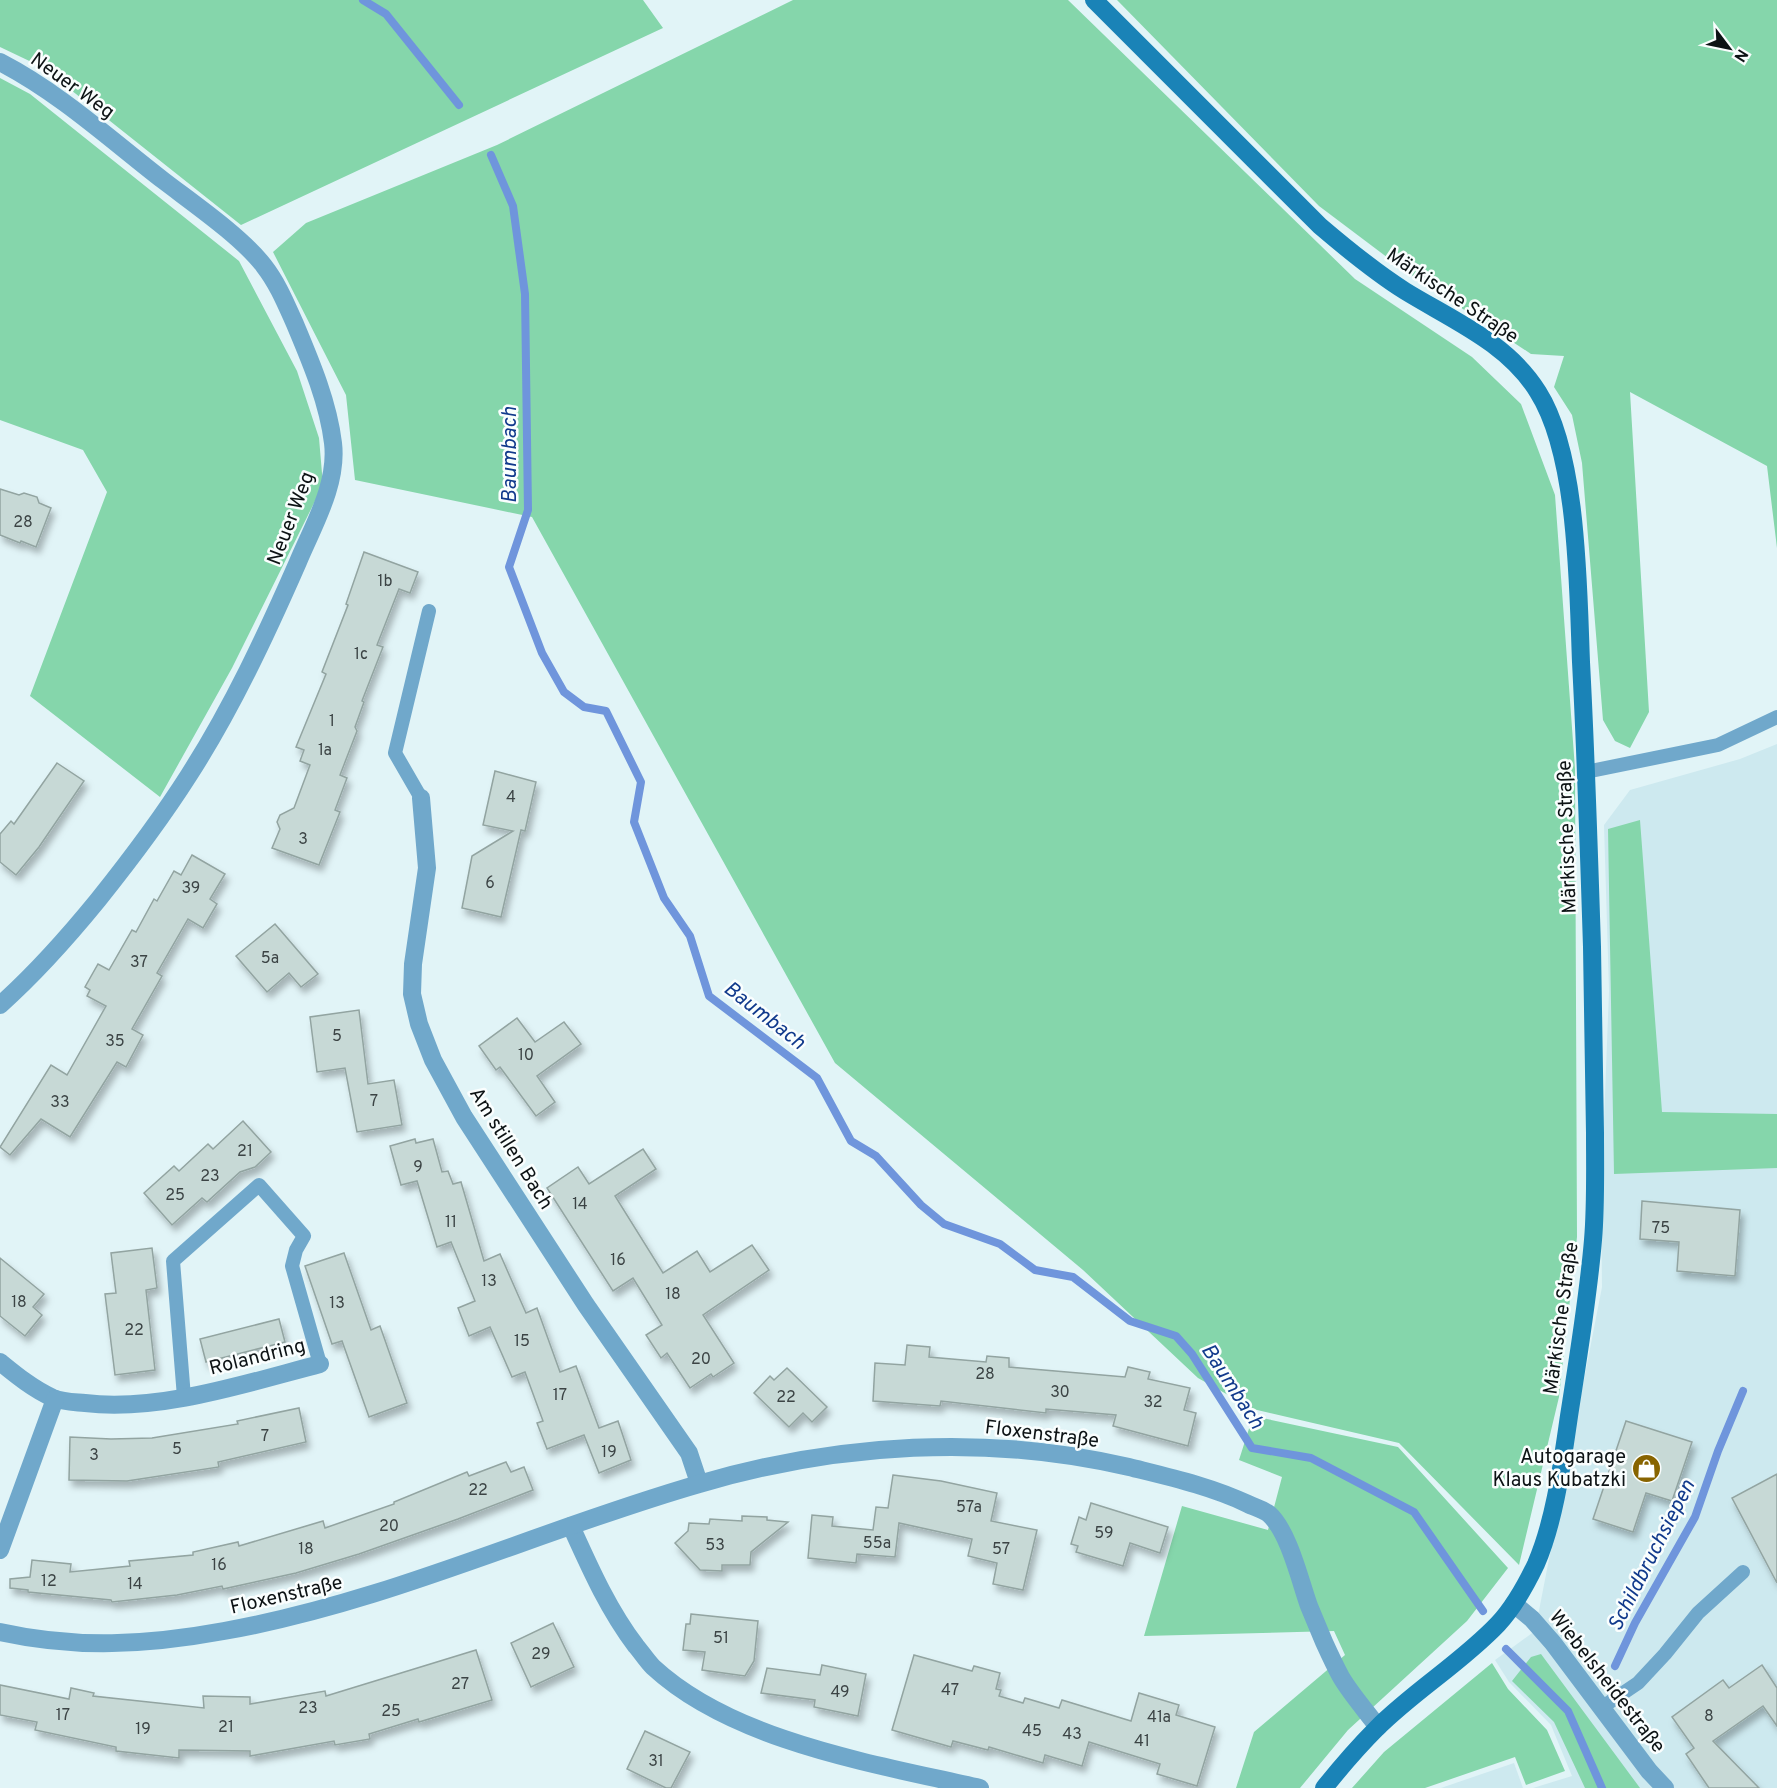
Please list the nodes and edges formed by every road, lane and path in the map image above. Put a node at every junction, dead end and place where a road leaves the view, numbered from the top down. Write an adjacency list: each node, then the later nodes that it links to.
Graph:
1 (1094, 0): 5 (main road, Märkische Straße)
2 (0, 62): 7 (street, Neuer Weg)
3 (429, 611): 6 (lane)
4 (1777, 717): 5 (lane)
5 (1586, 772): 16 (main road, Märkische Straße)
6 (421, 798): 12 (street, Am stillen Bach)
7 (0, 1005)
8 (0, 1362): 11 (street, Rolandring)
9 (320, 1364): 10 (street, Rolandring); 10 (lane, Rolandring)
10 (184, 1397): 11 (street, Rolandring)
11 (55, 1399): 14 (street)
12 (699, 1484): 13 (street, Floxenstraße); 19 (street, Floxenstraße)
13 (571, 1526): 17 (street, Floxenstraße); 20 (street)
14 (0, 1550)
15 (1743, 1572): 18 (lane)
16 (1514, 1604): 18 (street, Wiebelsheidestraße); 19 (main road, Märkische Straße)
17 (0, 1632)
18 (1601, 1708): 22 (street, Wiebelsheidestraße)
19 (1378, 1727): 21 (main road, Märkische Straße)
20 (980, 1788)
21 (1324, 1788)
22 (1665, 1788)

